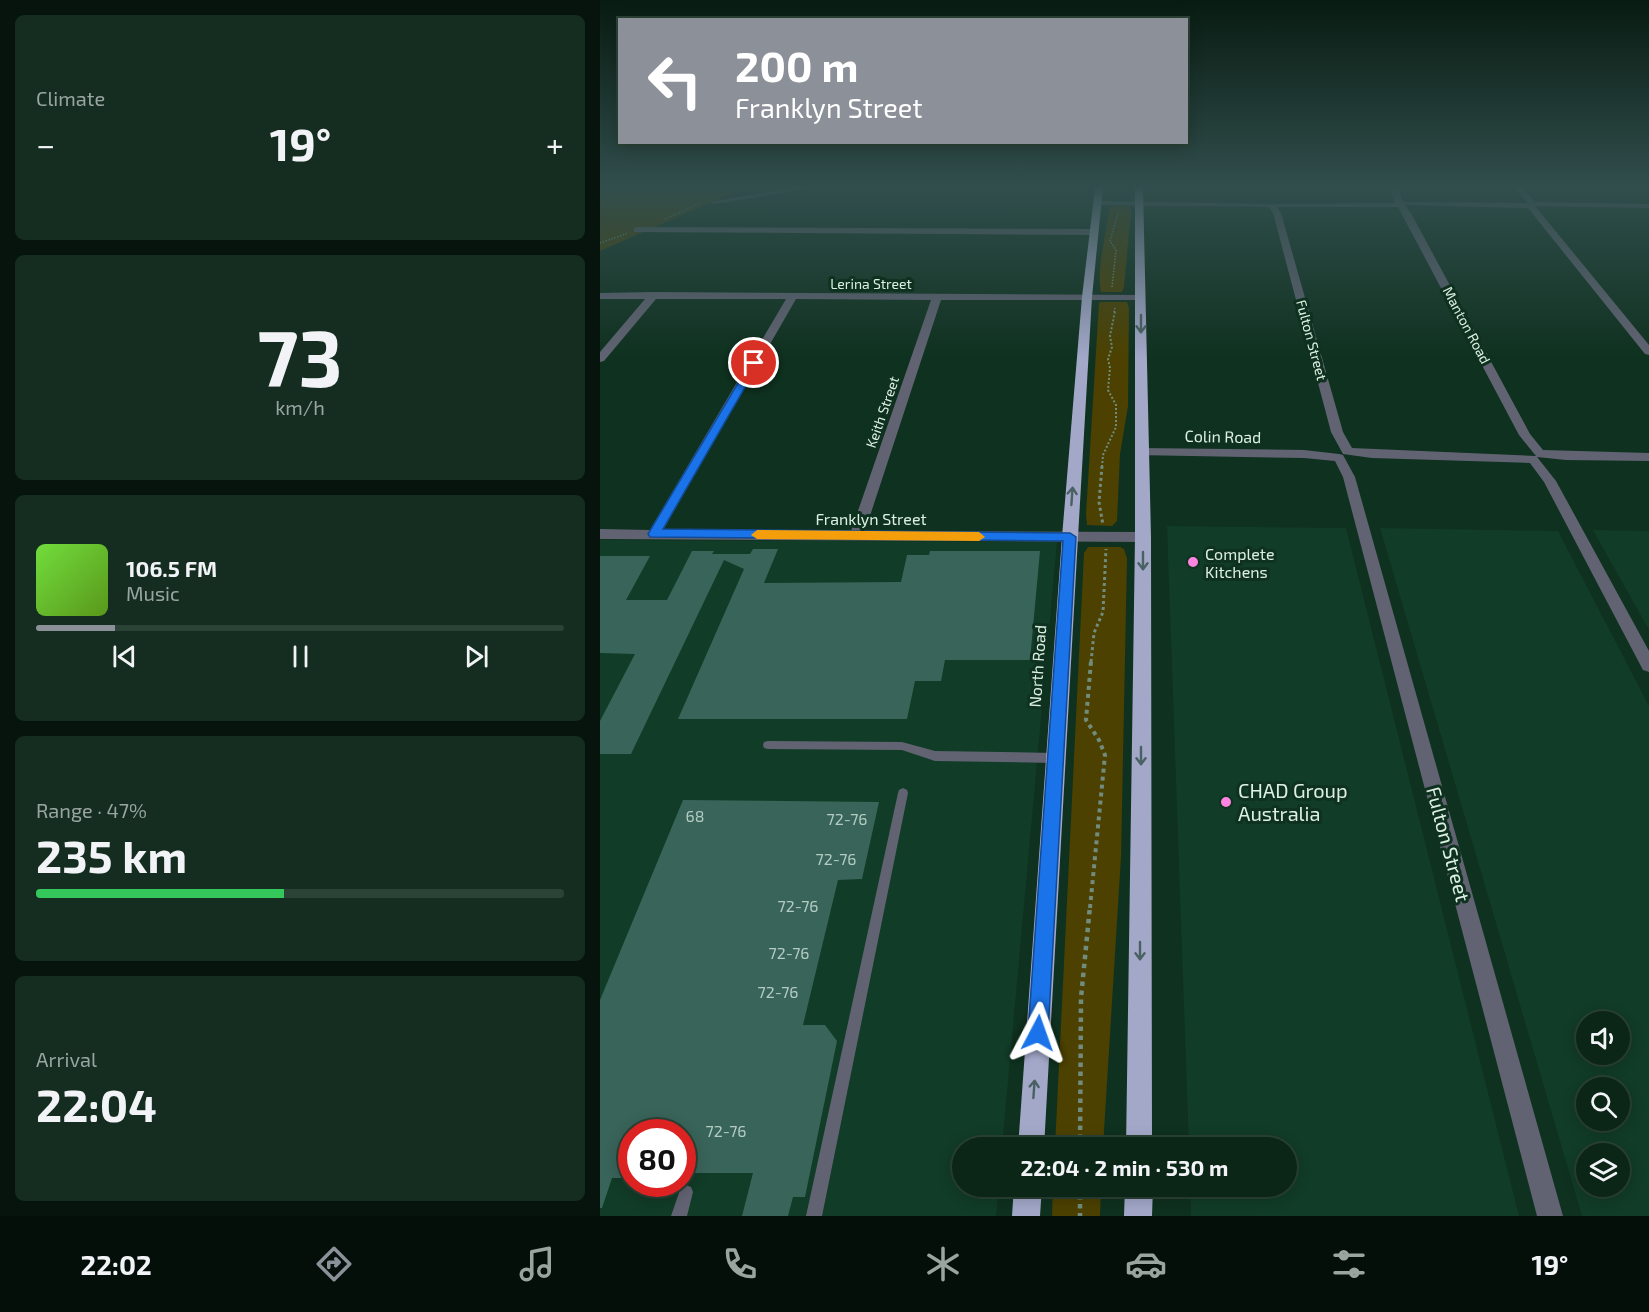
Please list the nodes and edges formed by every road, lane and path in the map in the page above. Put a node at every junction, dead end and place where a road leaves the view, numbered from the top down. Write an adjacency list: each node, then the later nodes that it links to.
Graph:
1 (1093, 245): 11 (highway, North Road)
2 (1112, 245): 12 (path)
3 (1140, 245): 13 (highway)
4 (1286, 245): 18 (street, Fulton Street)
5 (1424, 245): 17 (street, Manton Road)
6 (1563, 245): 14 (street)
7 (654, 295): 8 (street, Lerina Street); 9 (street, Lerina Street); 15 (street)
8 (600, 296)
9 (793, 296): 10 (street, Lerina Street); 21 (street)
10 (937, 297): 11 (street, Lerina Street); 22 (street, Keith Street)
11 (1087, 297): 12 (street, Lerina Street); 23 (highway, North Road, one-way to 11)
12 (1113, 297): 13 (street, Lerina Street); 24 (path)
13 (1141, 297): 16 (highway, one-way to 16)
14 (1649, 352)
15 (600, 359)
16 (1141, 452): 18 (street, Colin Road); 25 (highway)
17 (1537, 456): 18 (street, Colin Road); 19 (street, Colin Road); 26 (street, Manton Road)
18 (1344, 457): 37 (street, Fulton Street)
19 (1649, 457)
20 (600, 534): 21 (street, Franklyn Street)
21 (654, 534): 22 (street, Franklyn Street)
22 (856, 536): 23 (street, Franklyn Street)
23 (1070, 537): 24 (street, Franklyn Street); 28 (highway, North Road)
24 (1105, 537): 25 (street, Franklyn Street); 31 (path)
25 (1143, 537): 32 (highway, one-way to 32)
26 (1649, 666)
27 (768, 745): 28 (lane)
28 (1056, 758): 30 (highway, North Road, one-way to 28)
29 (903, 793): 39 (lane)
30 (1032, 1137)
31 (1080, 1137)
32 (1139, 1137)
33 (685, 1197): 38 (lane)
34 (1027, 1197): 40 (highway)
35 (1080, 1197): 41 (path)
36 (1138, 1197): 42 (highway)
37 (1550, 1214)
38 (679, 1216)
39 (814, 1216)
40 (1026, 1216)
41 (1080, 1216)
42 (1138, 1216)

